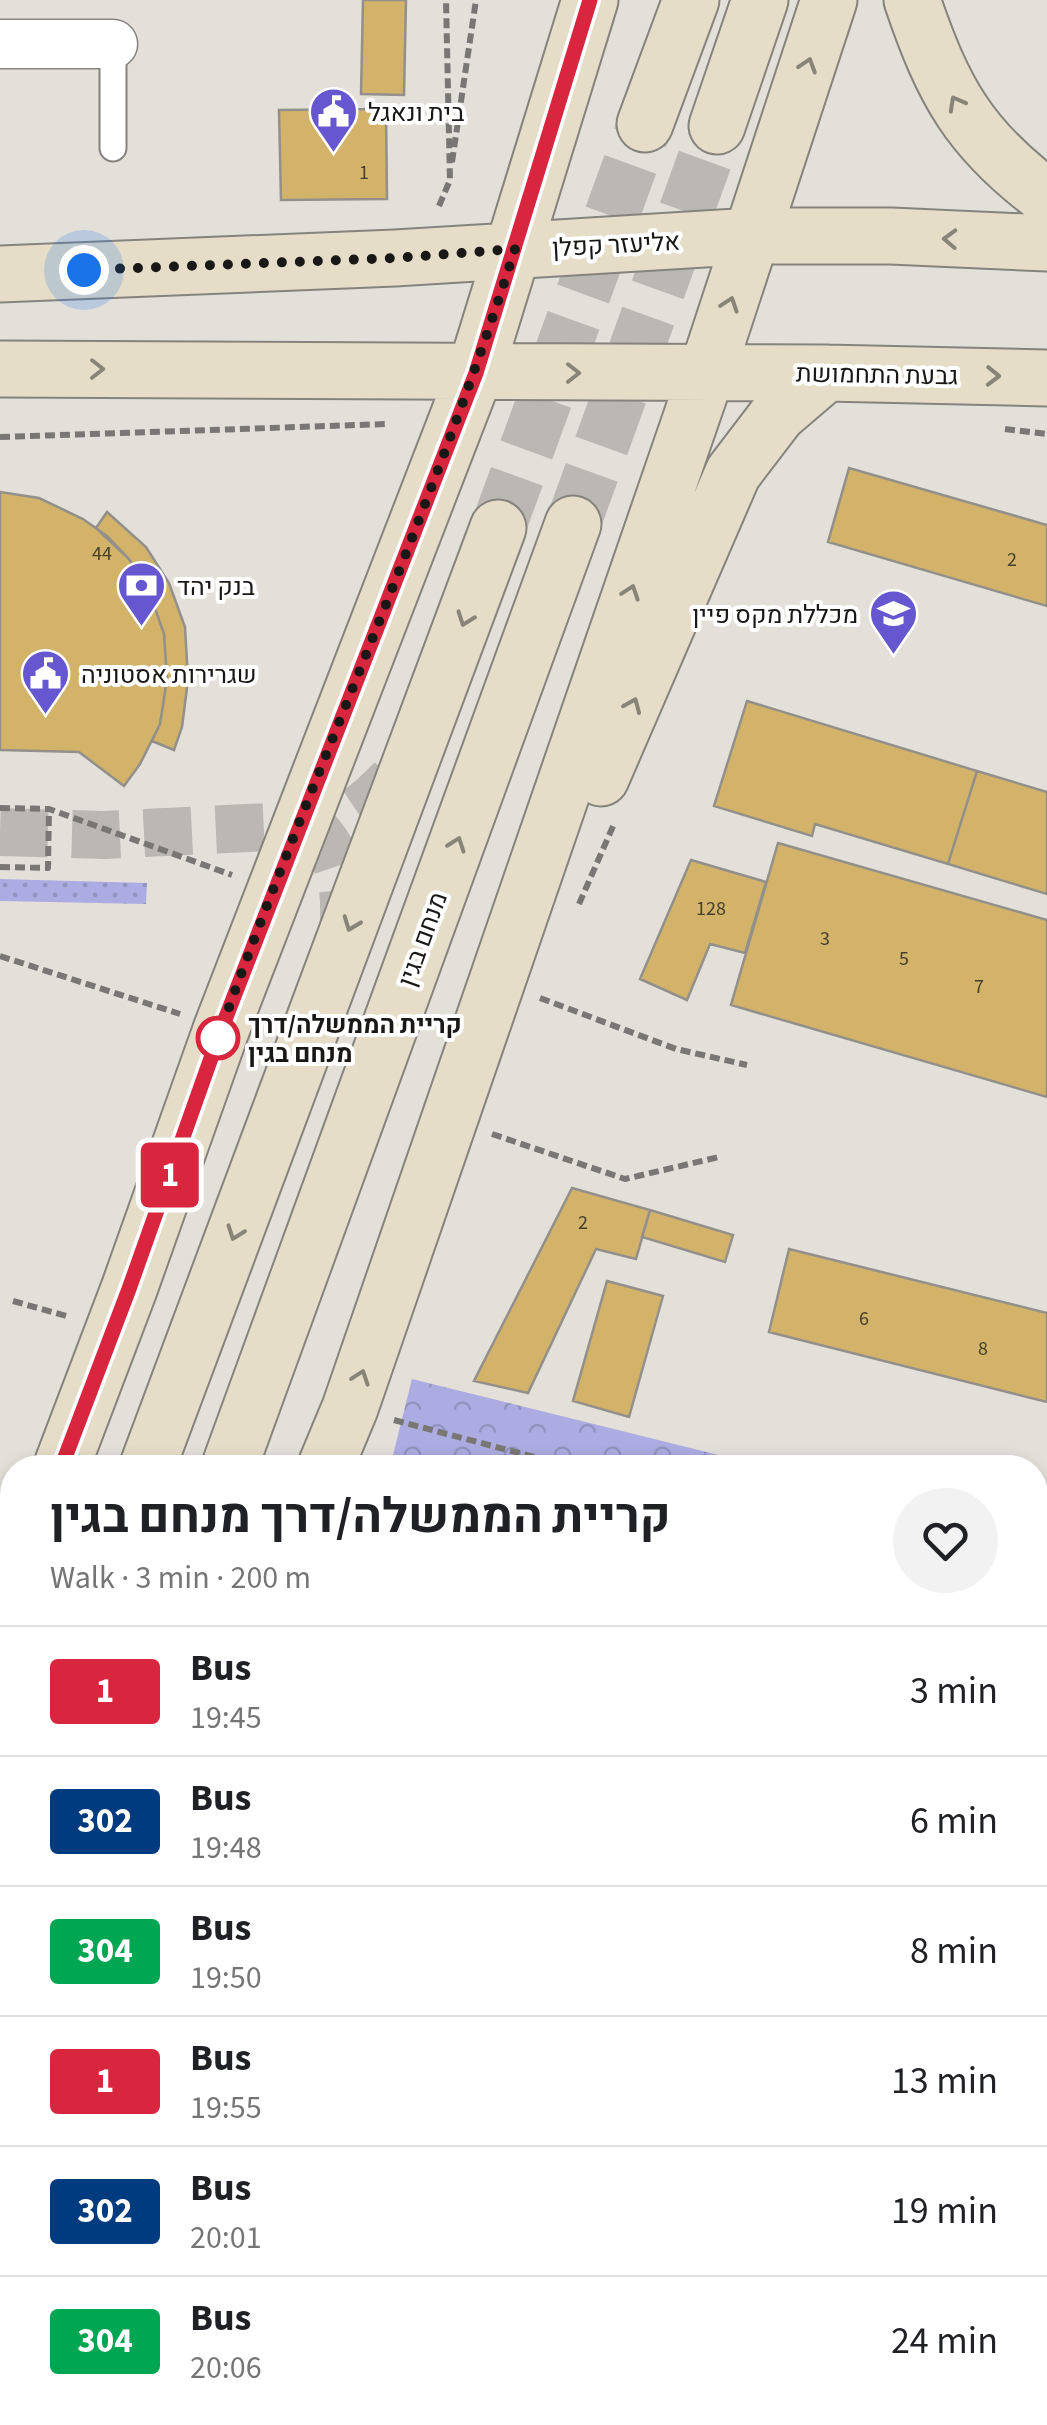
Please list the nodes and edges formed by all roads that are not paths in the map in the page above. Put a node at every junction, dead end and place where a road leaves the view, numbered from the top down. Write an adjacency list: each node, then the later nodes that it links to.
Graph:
1 (590, 0): 14 (main road)
2 (691, 0): 8 (main road)
3 (760, 0): 9 (main road)
4 (829, 0): 12 (main road, one-way to 4)
5 (912, 0): 11 (main road, one-way to 5)
6 (0, 44): 7 (street)
7 (113, 44): 10 (lane)
8 (645, 124)
9 (717, 126)
10 (113, 148)
11 (1047, 197)
12 (752, 236): 13 (main road, one-way to 12); 14 (main road, אליעזר קפלן); 17 (main road, one-way to 12)
13 (1047, 243)
14 (515, 249): 15 (main road, אליעזר קפלן); 18 (main road)
15 (0, 274)
16 (0, 368): 18 (main road, one-way to 18)
17 (707, 372): 18 (main road, one-way to 17); 19 (main road, גבעת התחמושת); 23 (main road, one-way to 17)
18 (476, 373): 24 (main road)
19 (826, 373): 20 (main road, גבעת התחמושת, one-way to 20); 23 (main road, one-way to 19)
20 (1047, 378)
21 (573, 524): 26 (main road, מנחם בגין, one-way to 21)
22 (498, 528): 25 (main road, one-way to 25)
23 (428, 1180): 27 (main road, one-way to 23)
24 (66, 1455)
25 (152, 1455)
26 (234, 1455)
27 (332, 1455)

